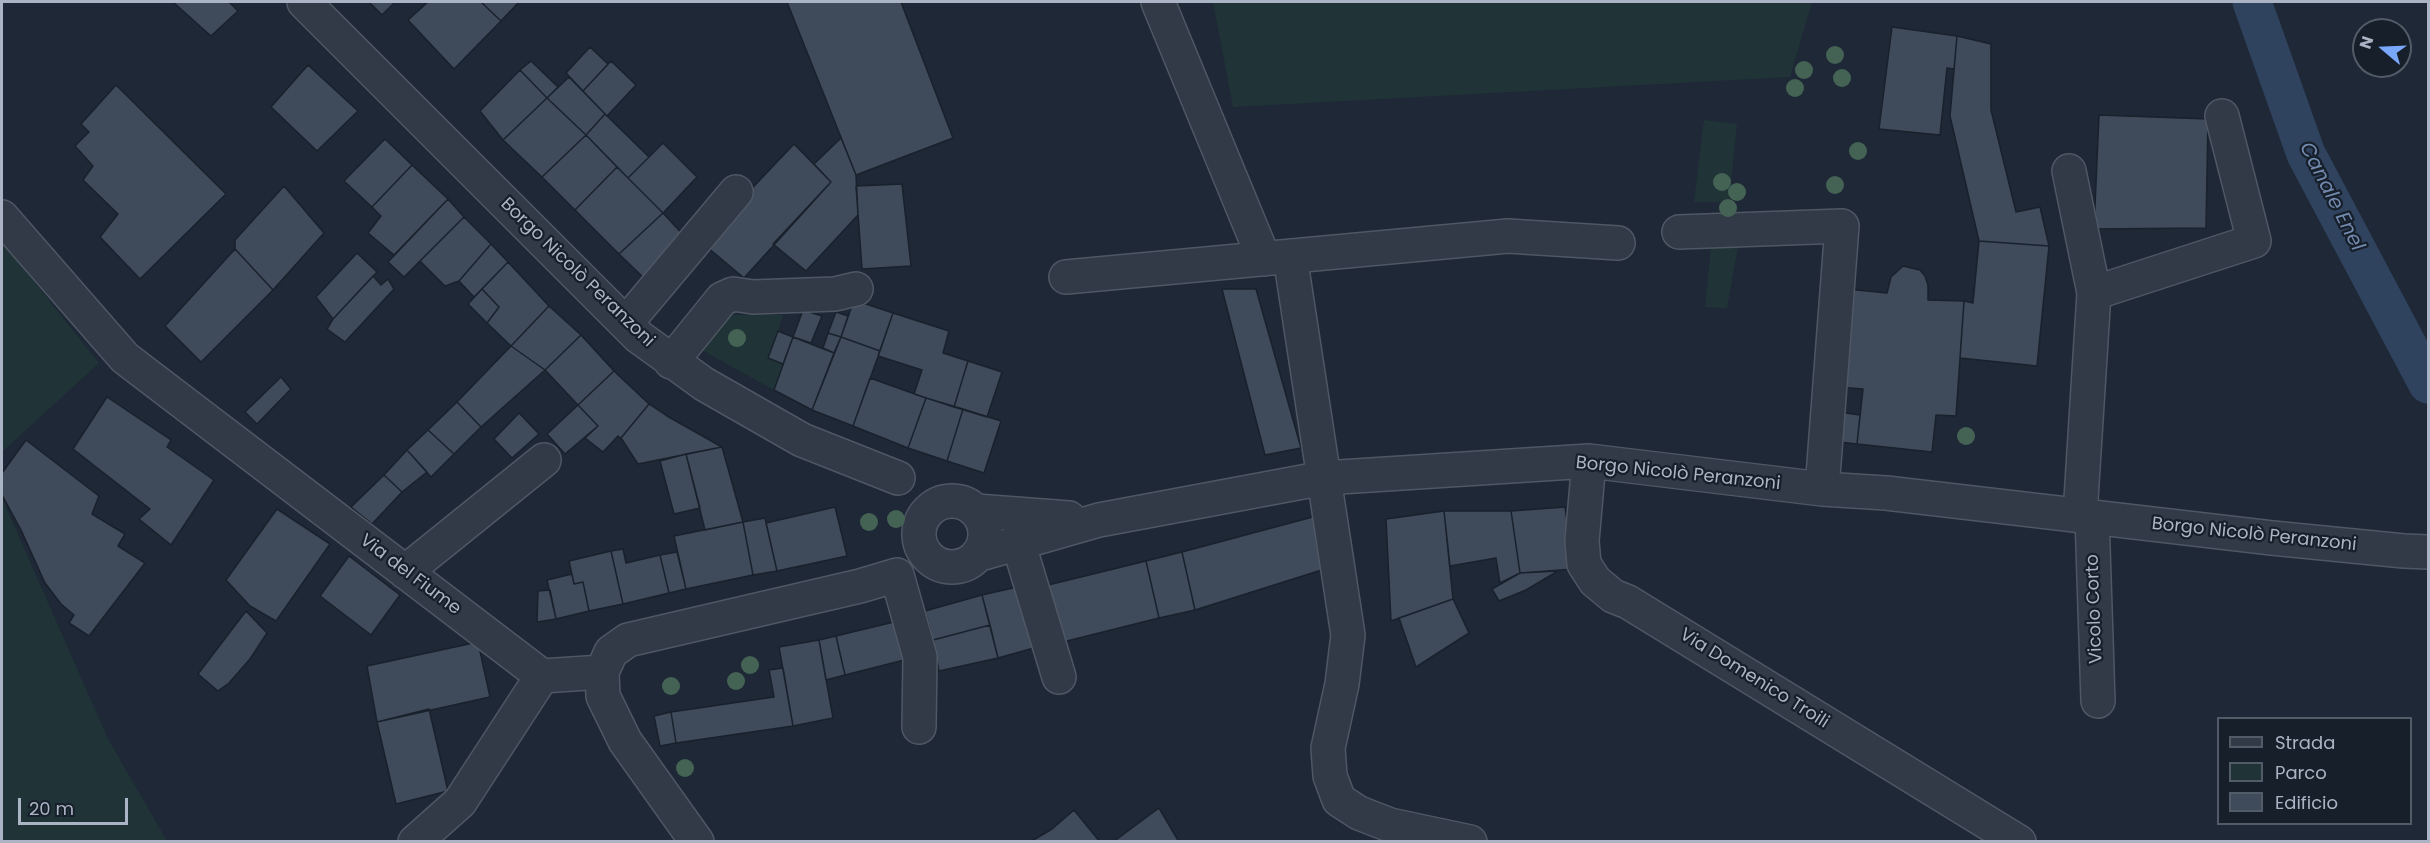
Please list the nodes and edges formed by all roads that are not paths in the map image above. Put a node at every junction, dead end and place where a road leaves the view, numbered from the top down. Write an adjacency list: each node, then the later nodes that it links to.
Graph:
1 (304, 2): 13 (street, Borgo Nicolò Peranzoni)
2 (1158, 2): 9 (street)
3 (2222, 116): 12 (street)
4 (2069, 171): 12 (street)
5 (736, 192): 13 (street)
6 (2, 217): 28 (street, Via del Fiume)
7 (1679, 232): 19 (street)
8 (1618, 243): 9 (street)
9 (1277, 258): 10 (street); 18 (street)
10 (1066, 277)
11 (856, 289): 14 (street)
12 (2093, 302): 21 (street)
13 (626, 323): 14 (street, Borgo Nicolò Peranzoni)
14 (672, 362): 17 (street, Borgo Nicolò Peranzoni)
15 (544, 460): 28 (street)
16 (1589, 461): 18 (street, Borgo Nicolò Peranzoni); 19 (street, Borgo Nicolò Peranzoni); 38 (street, Via Domenico Troili)
17 (898, 478): 20 (street, Borgo Nicolò Peranzoni); 23 (street, Borgo Nicolò Peranzoni)
18 (1324, 478): 22 (street, Borgo Nicolò Peranzoni); 37 (street)
19 (1822, 489): 21 (street, Borgo Nicolò Peranzoni)
20 (963, 505): 22 (street, Borgo Nicolò Peranzoni); 23 (street); 26 (street)
21 (2086, 516): 25 (street, Borgo Nicolò Peranzoni); 33 (street, Vicolo Corto)
22 (1099, 520): 24 (street, Borgo Nicolò Peranzoni)
23 (921, 527): 27 (street, Borgo Nicolò Peranzoni); 29 (street)
24 (1018, 542): 26 (street, Borgo Nicolò Peranzoni); 32 (street)
25 (2428, 552)
26 (977, 555): 27 (street, Borgo Nicolò Peranzoni)
27 (944, 566): 29 (street)
28 (405, 572): 31 (street, Via del Fiume)
29 (897, 575): 30 (street); 34 (street)
30 (602, 672): 31 (street); 36 (street)
31 (542, 675): 35 (street)
32 (1059, 677)
33 (2098, 701)
34 (919, 726)
35 (415, 842)
36 (697, 842)
37 (1470, 842)
38 (2019, 842)

